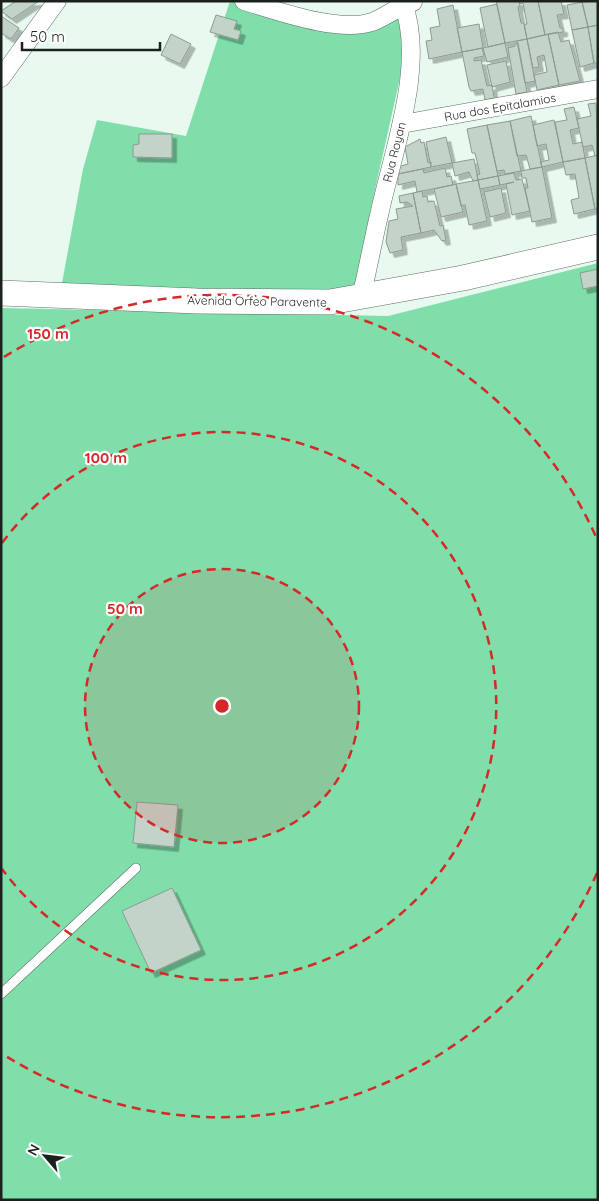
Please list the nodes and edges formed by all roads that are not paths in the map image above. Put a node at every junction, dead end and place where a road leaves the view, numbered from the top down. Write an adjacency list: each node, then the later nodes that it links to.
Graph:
1 (57, 1): 4 (street)
2 (244, 1): 3 (street)
3 (407, 2): 6 (street, Rua Royan)
4 (1, 78)
5 (598, 89): 6 (street, Rua dos Epitalamios)
6 (402, 124): 9 (street, Rua Royan)
7 (598, 247): 9 (main road, Avenida Orfeo Paravente)
8 (1, 293): 9 (main road, Avenida Orfeo Paravente)
9 (361, 298)
10 (136, 868): 11 (lane)
11 (1, 994)

